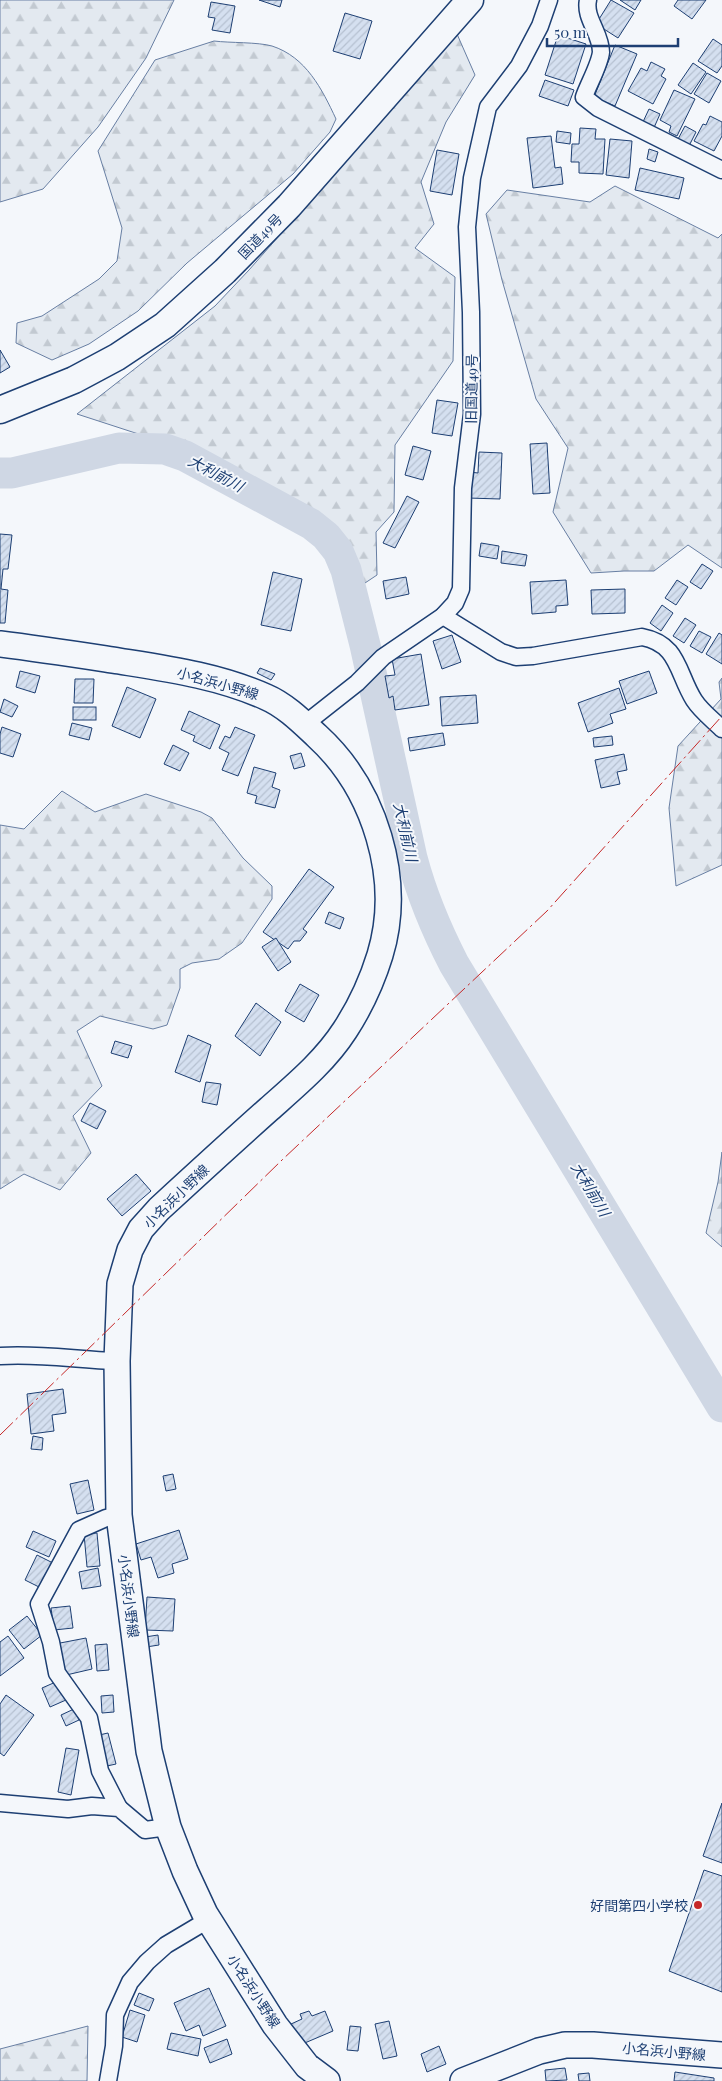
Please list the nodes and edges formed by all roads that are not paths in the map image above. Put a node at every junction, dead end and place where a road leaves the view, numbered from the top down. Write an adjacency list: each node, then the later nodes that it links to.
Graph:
1 (470, 0): 5 (highway, 国道49号)
2 (549, 0): 6 (street, 旧国道49号)
3 (588, 0): 4 (street)
4 (722, 170)
5 (0, 410)
6 (443, 616): 8 (street, 旧国道49号); 9 (street)
7 (0, 644): 8 (main road, 小名浜小野線)
8 (305, 724): 11 (main road, 小名浜小野線)
9 (722, 728)
10 (0, 1356): 11 (street)
11 (117, 1360): 12 (main road, 小名浜小野線)
12 (119, 1515): 14 (street); 15 (main road, 小名浜小野線)
13 (0, 1803): 14 (street)
14 (119, 1808): 15 (street)
15 (168, 1828): 16 (main road, 小名浜小野線)
16 (208, 1920): 18 (street); 19 (main road, 小名浜小野線)
17 (722, 2055): 20 (main road, 小名浜小野線)
18 (108, 2081)
19 (327, 2081)
20 (463, 2081)

